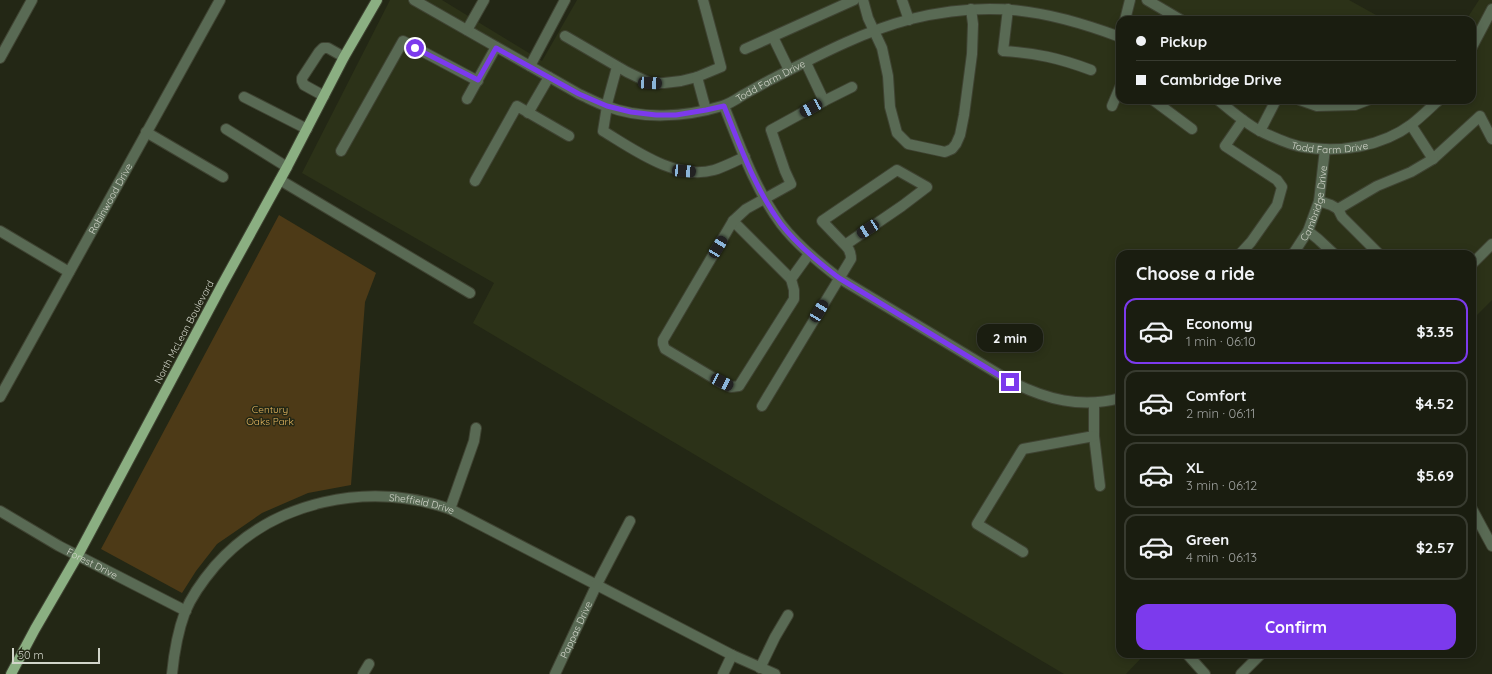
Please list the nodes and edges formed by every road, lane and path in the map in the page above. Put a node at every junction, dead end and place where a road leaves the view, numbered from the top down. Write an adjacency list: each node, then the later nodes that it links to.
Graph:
1 (32, 0): 28 (street)
2 (220, 0): 60 (street, Robinwood Drive)
3 (377, 0): 27 (main road, North McLean Boulevard)
4 (414, 0): 19 (street, Todd Farm Drive)
5 (484, 0): 19 (street)
6 (565, 0): 30 (street)
7 (703, 0): 35 (street)
8 (854, 0): 23 (street)
9 (863, 0): 20 (street)
10 (902, 0): 18 (street)
11 (1130, 0): 16 (street)
12 (1147, 0): 17 (street)
13 (971, 9): 14 (street, Todd Farm Drive); 18 (street, Todd Farm Drive); 20 (street)
14 (1008, 9): 21 (street, Todd Farm Drive); 33 (street)
15 (1492, 10): 24 (street)
16 (1125, 16)
17 (1174, 16)
18 (909, 20): 20 (street, Todd Farm Drive)
19 (467, 30): 25 (street, Todd Farm Drive)
20 (874, 32): 29 (street, Todd Farm Drive)
21 (1116, 35)
22 (565, 36): 31 (street)
23 (773, 37): 26 (street); 32 (street)
24 (1476, 40)
25 (496, 48): 30 (street, Todd Farm Drive); 36 (street)
26 (745, 49)
27 (344, 57): 38 (main road, North McLean Boulevard); 38 (street)
28 (0, 58)
29 (806, 63): 32 (street, Todd Farm Drive); 42 (street)
30 (530, 66): 34 (street, Todd Farm Drive)
31 (617, 67): 35 (street); 49 (street)
32 (789, 70): 50 (street, Todd Farm Drive)
33 (1091, 70)
34 (549, 77): 49 (street, Todd Farm Drive); 53 (street)
35 (697, 77): 52 (street)
36 (478, 80): 41 (street); 64 (street)
37 (852, 87): 42 (street)
38 (324, 96): 57 (main road, North McLean Boulevard)
39 (1116, 96): 51 (street)
40 (244, 97): 57 (street)
41 (467, 99)
42 (824, 101): 71 (street)
43 (1158, 104): 58 (street)
44 (1223, 104): 54 (street, Todd Farm Drive)
45 (1274, 104): 59 (street)
46 (1311, 104): 47 (street)
47 (1358, 104)
48 (1435, 104): 55 (street, Todd Farm Drive)
49 (607, 106): 52 (street, Todd Farm Drive); 65 (street)
50 (724, 106): 52 (street, Todd Farm Drive); 65 (street)
51 (1112, 106)
52 (706, 110)
53 (528, 112): 61 (street); 70 (street)
54 (1243, 120): 59 (street, Todd Farm Drive); 79 (street)
55 (1411, 125): 63 (street, Todd Farm Drive); 66 (street)
56 (226, 129): 67 (street)
57 (307, 129): 67 (main road, North McLean Boulevard)
58 (1192, 129)
59 (1260, 130): 63 (street, Todd Farm Drive)
60 (146, 132): 68 (street); 85 (street, Robinwood Drive)
61 (569, 136)
62 (1492, 139): 66 (street)
63 (1325, 149): 72 (street, Cambridge Drive)
64 (341, 151)
65 (745, 157): 71 (street)
66 (1433, 158): 73 (street)
67 (287, 166): 69 (main road, North McLean Boulevard)
68 (223, 177)
69 (280, 180): 88 (street); 102 (main road, North McLean Boulevard)
70 (475, 181)
71 (765, 199): 74 (street); 83 (street)
72 (1319, 201): 73 (street); 76 (street, Cambridge Drive)
73 (1338, 209): 82 (street)
74 (733, 221): 87 (street); 87 (street)
75 (0, 231): 85 (street)
76 (1308, 231): 80 (street, Cambridge Drive); 81 (street)
77 (845, 244): 77 (street); 86 (street)
78 (1492, 244): 84 (street)
79 (1244, 250)
80 (1296, 250)
81 (1330, 250)
82 (1375, 250)
83 (809, 254): 86 (street); 87 (street)
84 (1476, 260)
85 (69, 272): 89 (street, Robinwood Drive)
86 (839, 278): 91 (street); 92 (street)
87 (791, 279)
88 (470, 293)
89 (0, 397)
90 (1116, 399): 91 (street)
91 (1094, 402): 94 (street)
92 (762, 406)
93 (476, 428): 96 (street)
94 (1094, 436): 95 (street); 101 (street)
95 (1100, 486)
96 (450, 509): 103 (street, Sheffield Drive); 104 (street, Sheffield Drive)
97 (0, 511): 102 (street, Forest Drive)
98 (1476, 516): 100 (street)
99 (630, 521): 103 (street, Pappas Drive)
100 (1492, 546)
101 (1023, 552)
102 (78, 555): 104 (street, Forest Drive); 111 (main road, North McLean Boulevard)
103 (597, 584): 106 (street, Sheffield Drive); 114 (street, Pappas Drive)
104 (186, 611): 112 (street, Sheffield Drive)
105 (788, 615): 110 (street)
106 (732, 655): 110 (street, Sheffield Drive); 115 (street)
107 (1191, 658): 117 (street)
108 (1257, 658): 118 (street)
109 (369, 664): 113 (street)
110 (760, 668): 116 (street, Sheffield Drive)
111 (11, 674)
112 (172, 674)
113 (364, 674)
114 (554, 674)
115 (723, 674)
116 (775, 674)
117 (1205, 674)
118 (1241, 674)

